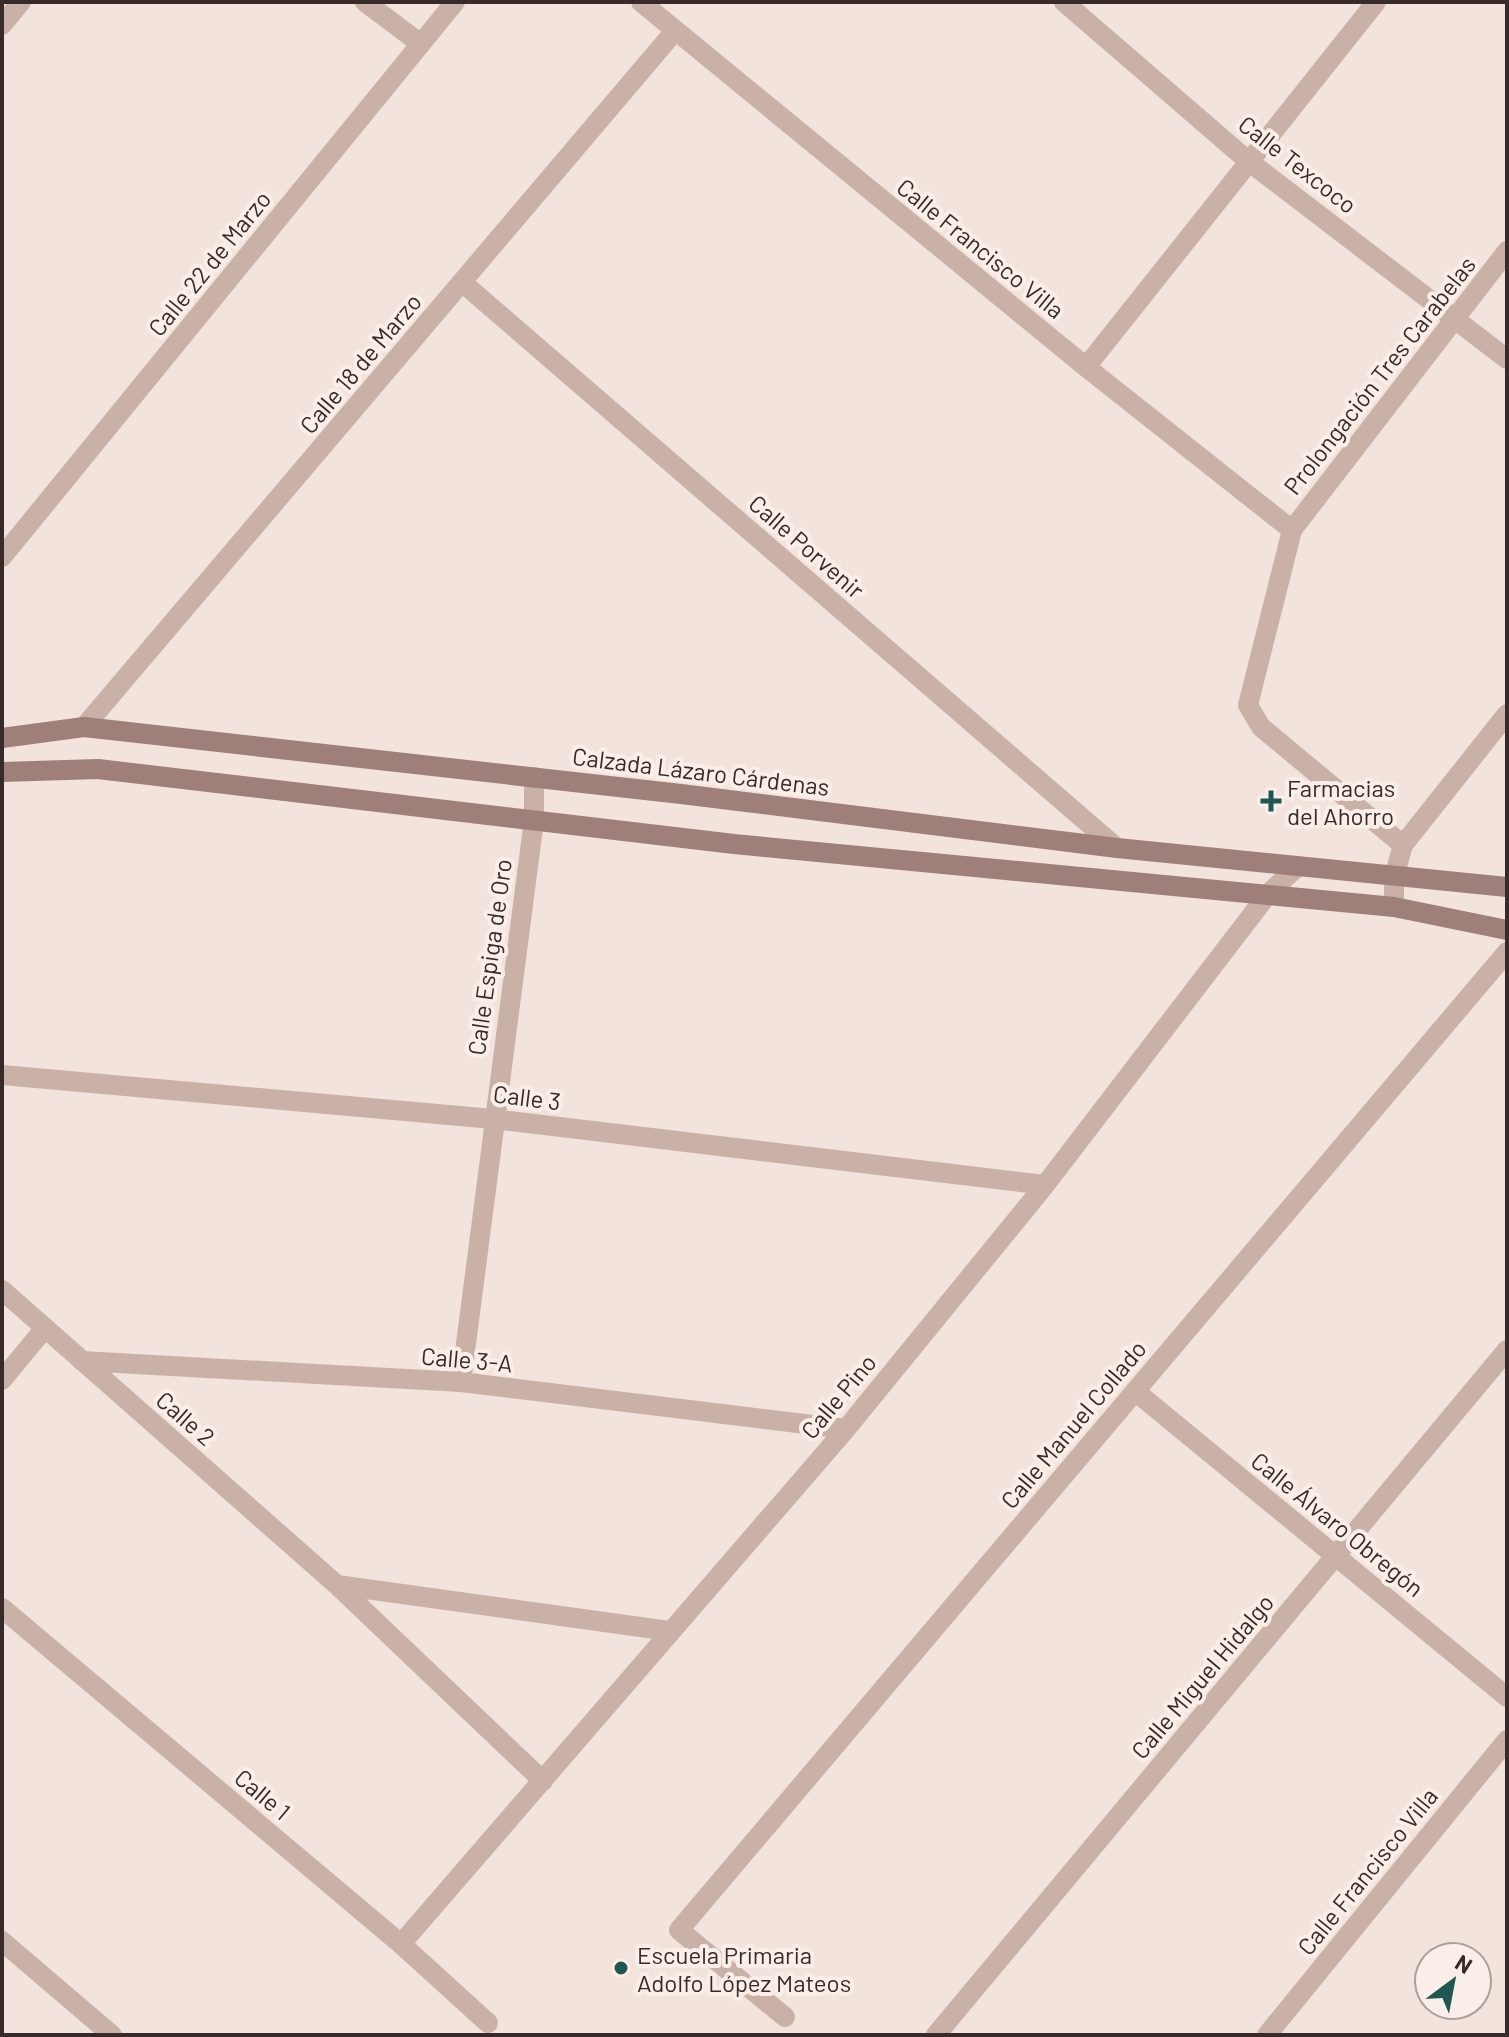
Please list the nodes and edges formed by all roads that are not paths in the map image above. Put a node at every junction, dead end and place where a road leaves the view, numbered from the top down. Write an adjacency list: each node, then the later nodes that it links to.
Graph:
1 (21, 2): 7 (street)
2 (365, 2): 9 (street)
3 (455, 2): 9 (street, Calle 22 de Marzo)
4 (641, 2): 8 (street, Calle Francisco Villa)
5 (1064, 2): 10 (street, Calle Texcoco)
6 (1376, 2): 10 (street)
7 (2, 25)
8 (674, 32): 12 (street, Calle 18 de Marzo); 15 (street, Calle Francisco Villa)
9 (421, 44): 17 (street, Calle 22 de Marzo)
10 (1247, 160): 13 (street, Calle Texcoco); 15 (street)
11 (1507, 251): 13 (street, Prolongación Tres Carabelas)
12 (463, 283): 19 (street, Calle 18 de Marzo); 25 (street, Calle Porvenir)
13 (1456, 318): 14 (street, Calle Texcoco); 16 (street, Prolongación Tres Carabelas)
14 (1507, 359)
15 (1086, 367): 16 (street, Calle Francisco Villa)
16 (1292, 530): 24 (street)
17 (2, 557)
18 (1507, 714): 24 (street)
19 (84, 727): 20 (street, Calzada Lázaro Cárdenas); 22 (street, Calzada Lázaro Cárdenas)
20 (2, 738)
21 (2, 772): 23 (street)
22 (534, 777): 23 (street, Calle Espiga de Oro); 25 (street, Calzada Lázaro Cárdenas)
23 (534, 820): 29 (street); 34 (street, Calle Espiga de Oro)
24 (1403, 845): 27 (street)
25 (1117, 848): 26 (street, Calzada Lázaro Cárdenas)
26 (1297, 867): 27 (street, Calzada Lázaro Cárdenas); 29 (street, Calle Pino)
27 (1394, 877): 28 (street, Calzada Lázaro Cárdenas); 30 (street)
28 (1507, 887)
29 (1268, 894): 30 (street); 35 (street, Calle Pino)
30 (1394, 907): 31 (street)
31 (1507, 930)
32 (1507, 952): 42 (street, Calle Manuel Collado)
33 (2, 1075): 34 (street, Calle 3)
34 (493, 1119): 35 (street, Calle 3); 41 (street, Calle Espiga de Oro)
35 (1045, 1185): 43 (street, Calle Pino)
36 (2, 1290): 37 (street, Calle 2)
37 (45, 1328): 39 (street, Calle 2); 40 (street)
38 (1507, 1350): 44 (street, Calle Miguel Hidalgo)
39 (82, 1361): 41 (street, Calle 3-A); 45 (street, Calle 2)
40 (2, 1380)
41 (461, 1382): 43 (street, Calle 3-A)
42 (1135, 1391): 44 (street, Calle Álvaro Obregón); 53 (street, Calle Manuel Collado)
43 (846, 1429): 47 (street, Calle Pino)
44 (1336, 1556): 48 (street, Calle Álvaro Obregón); 56 (street, Calle Miguel Hidalgo)
45 (337, 1585): 47 (street); 50 (street, Calle 2)
46 (2, 1608): 52 (street, Calle 1)
47 (669, 1631): 50 (street, Calle Pino)
48 (1507, 1697)
49 (1507, 1740): 57 (street, Calle Francisco Villa)
50 (543, 1781): 52 (street, Calle Pino)
51 (2, 1941): 55 (street)
52 (401, 1944): 54 (street, Calle 1)
53 (785, 2017)
54 (488, 2023)
55 (112, 2035)
56 (936, 2035)
57 (1267, 2035)

